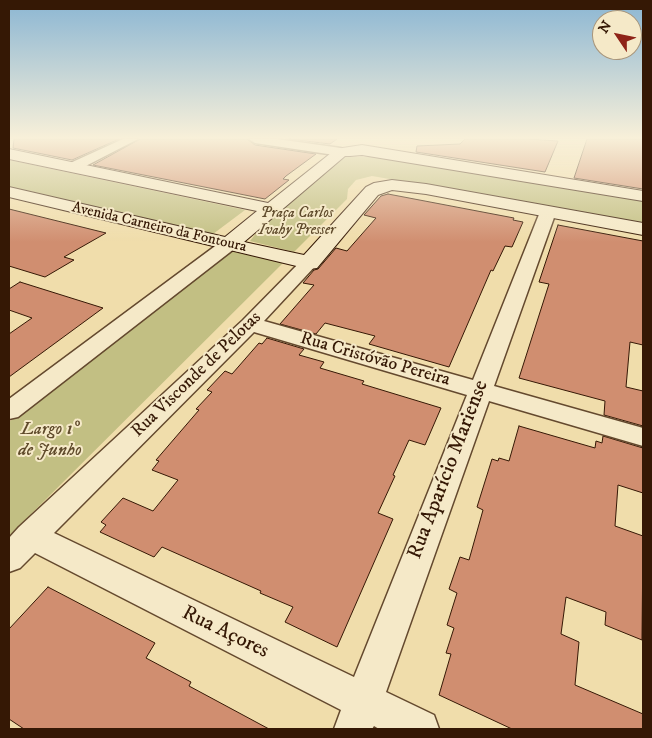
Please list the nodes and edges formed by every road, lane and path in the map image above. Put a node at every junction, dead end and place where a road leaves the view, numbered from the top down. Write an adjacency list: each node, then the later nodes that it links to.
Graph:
1 (104, 173): 6 (main road)
2 (315, 173): 6 (main road)
3 (505, 173): 5 (main road)
4 (9, 192): 9 (main road, Avenida Carneiro da Fontoura)
5 (643, 196)
6 (272, 209): 9 (main road)
7 (548, 212): 8 (main road); 10 (main road, Rua Visconde de Pelotas); 12 (street, Rua Aparício Mariense)
8 (643, 230)
9 (228, 245): 10 (main road, Avenida Carneiro da Fontoura); 13 (street)
10 (309, 263): 11 (street, Rua Visconde de Pelotas)
11 (250, 324): 12 (street, Rua Cristóvão Pereira); 15 (street, Rua Visconde de Pelotas)
12 (480, 390): 14 (street, Rua Cristóvão Pereira); 16 (street, Rua Aparício Mariense)
13 (9, 411)
14 (643, 437)
15 (19, 547): 16 (street, Rua Açores)
16 (358, 715): 17 (street, Rua Açores)
17 (420, 729)

